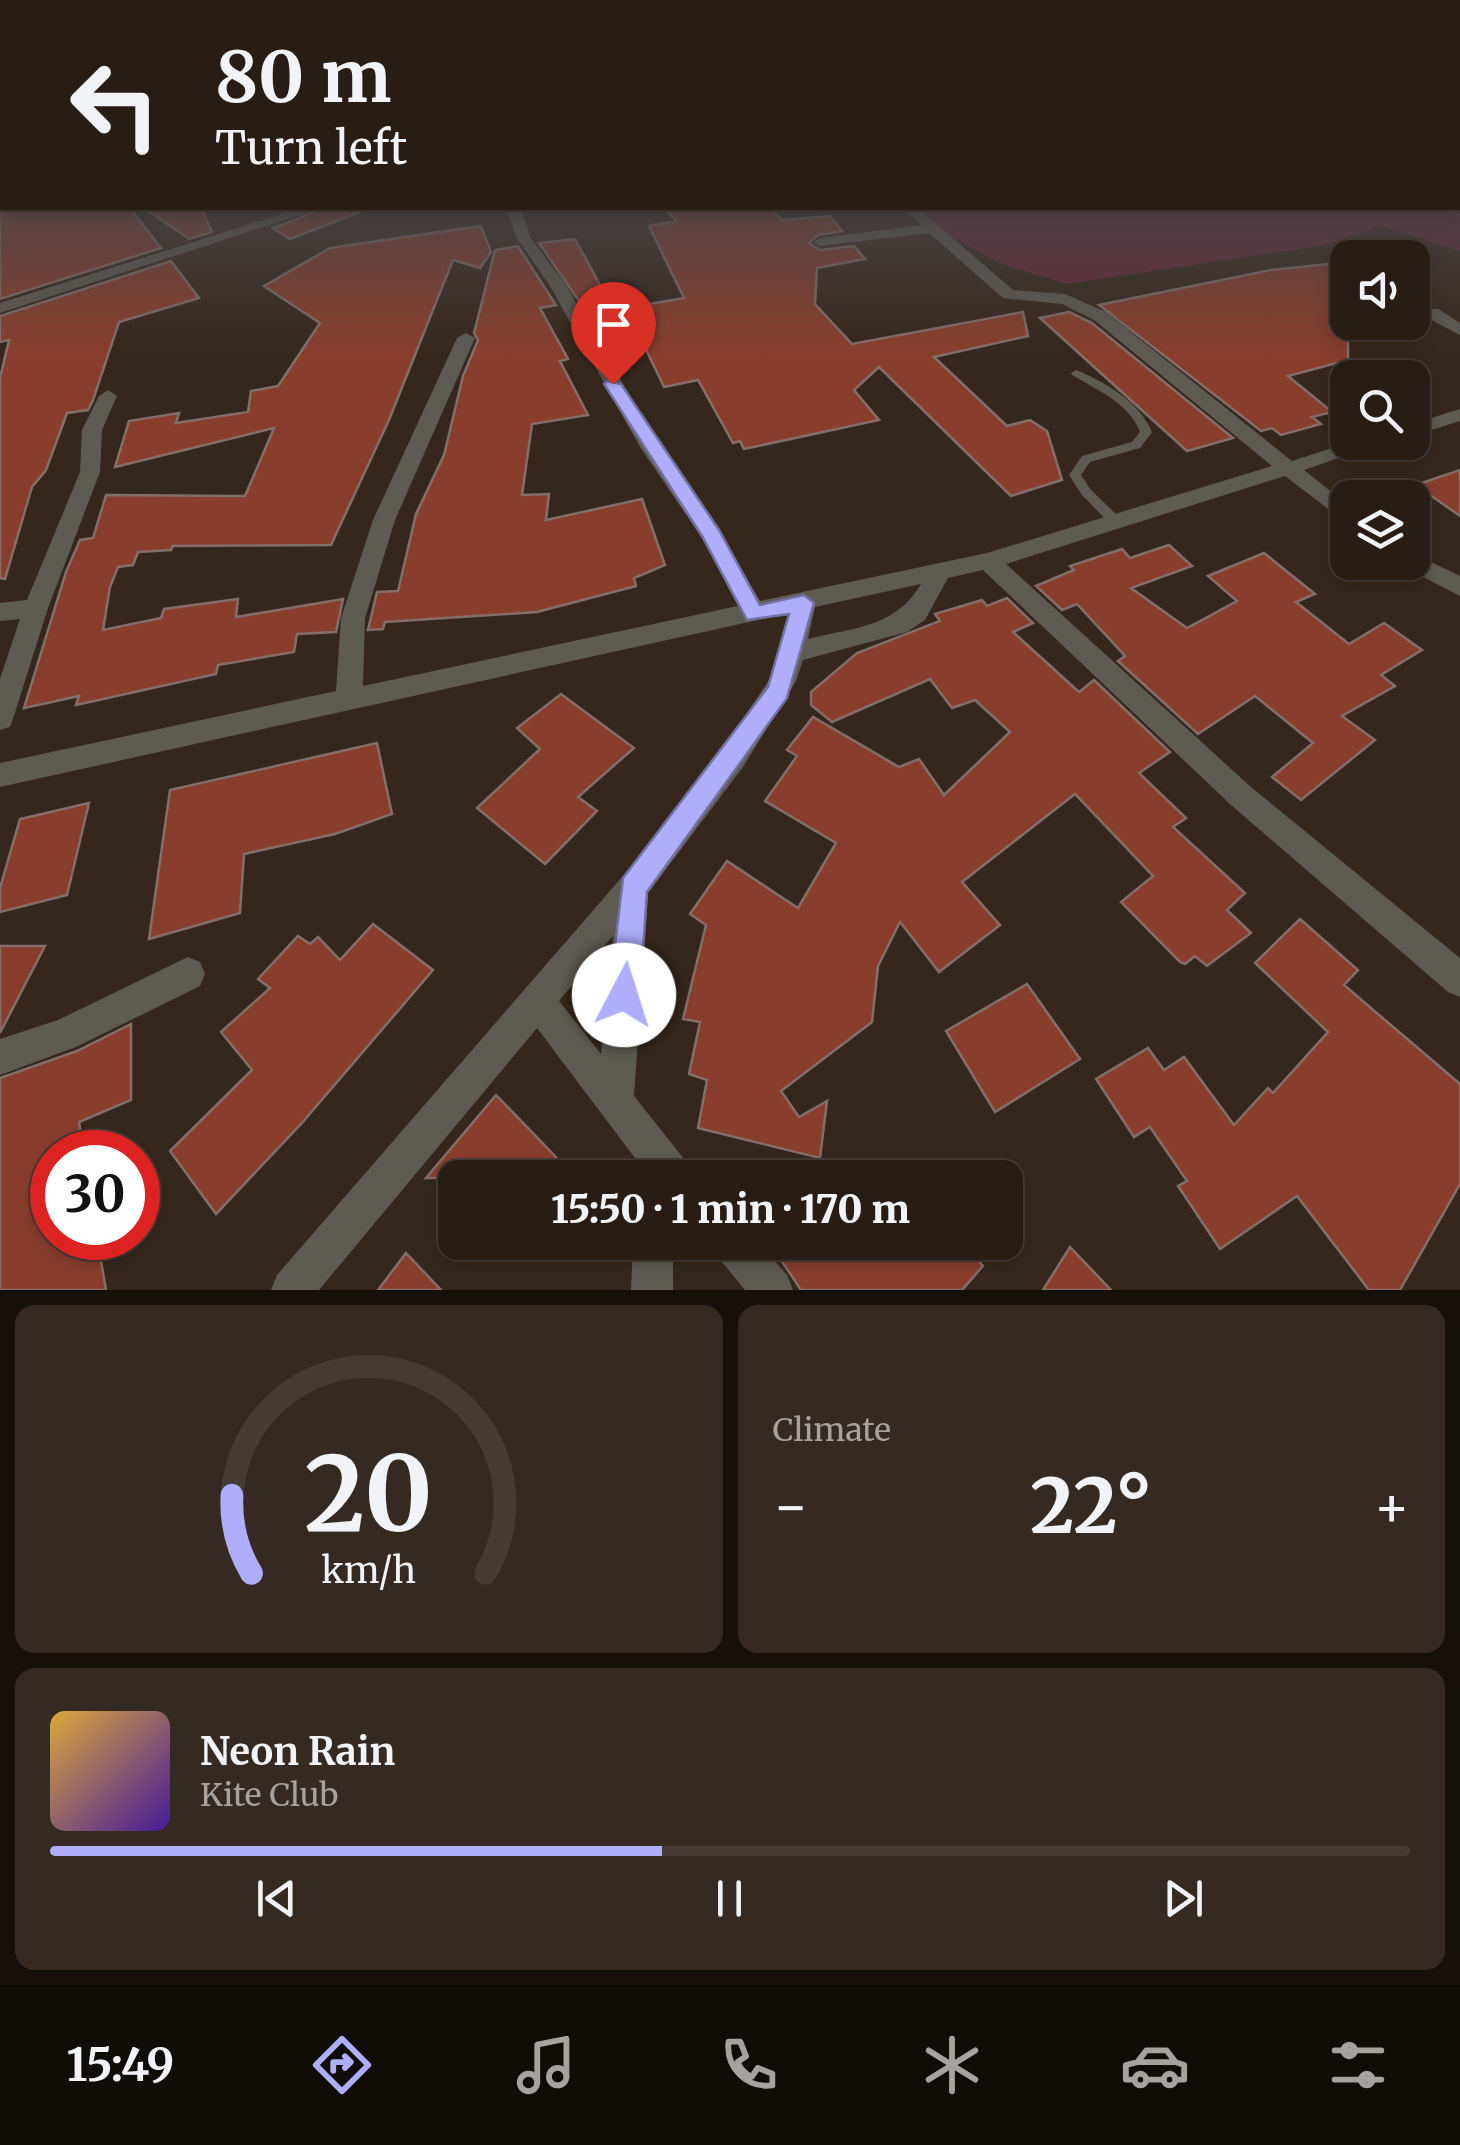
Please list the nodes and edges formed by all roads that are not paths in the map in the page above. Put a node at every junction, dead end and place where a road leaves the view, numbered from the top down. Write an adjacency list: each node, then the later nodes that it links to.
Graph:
1 (232, 234): 6 (street)
2 (522, 234): 25 (street)
3 (882, 234): 5 (street)
4 (939, 234): 15 (street)
5 (820, 242)
6 (0, 308)
7 (1432, 313): 8 (street)
8 (1460, 330)
9 (466, 338): 27 (street)
10 (1076, 373): 17 (lane)
11 (108, 396): 23 (street)
12 (1460, 415): 13 (street)
13 (1430, 424)
14 (1330, 457): 15 (street)
15 (1290, 470): 16 (street); 17 (street)
16 (1330, 502)
17 (1116, 522): 18 (street)
18 (988, 561): 20 (street); 32 (street)
19 (1430, 571): 21 (street)
20 (940, 572): 22 (street); 26 (street)
21 (1460, 587)
22 (804, 603): 25 (street); 26 (street)
23 (36, 608): 24 (street); 28 (street)
24 (0, 612)
25 (755, 614): 27 (street)
26 (792, 653): 30 (street)
27 (349, 699): 29 (street)
28 (0, 718)
29 (0, 775)
30 (634, 888): 33 (street); 35 (street)
31 (188, 974): 34 (street)
32 (1460, 980)
33 (538, 1000): 35 (street); 39 (street)
34 (0, 1057)
35 (615, 1102): 36 (street)
36 (648, 1160)
37 (653, 1260): 40 (street)
38 (746, 1260): 41 (street)
39 (292, 1290)
40 (652, 1290)
41 (772, 1290)

